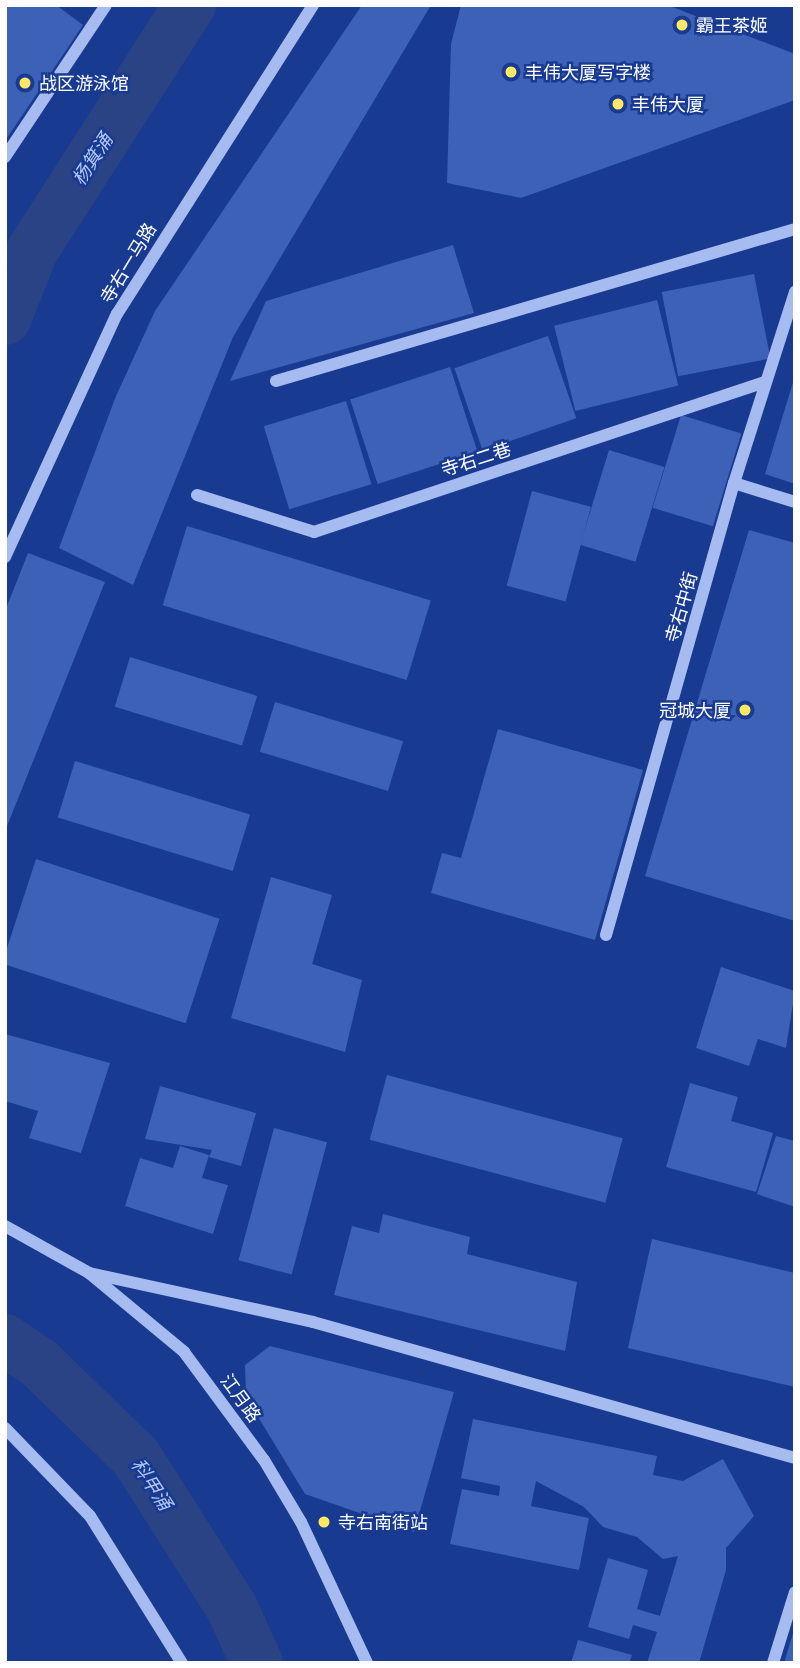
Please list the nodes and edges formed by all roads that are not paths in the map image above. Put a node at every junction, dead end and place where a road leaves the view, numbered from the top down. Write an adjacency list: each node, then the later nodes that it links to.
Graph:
1 (106, 5): 3 (street)
2 (313, 5): 11 (street, 寺右一马路)
3 (5, 157)
4 (795, 229): 6 (street)
5 (794, 296): 7 (street, 寺右中街)
6 (276, 381)
7 (766, 382): 8 (street, 寺右中街); 9 (street, 寺右二巷)
8 (734, 483): 10 (street); 12 (street, 寺右中街)
9 (197, 495)
10 (795, 502)
11 (5, 557)
12 (606, 934)
13 (5, 1226): 14 (street, 江月路)
14 (89, 1273): 16 (street); 19 (street, 江月路)
15 (5, 1428): 18 (street)
16 (795, 1458)
17 (795, 1592): 20 (street)
18 (181, 1663)
19 (367, 1663)
20 (773, 1663)

